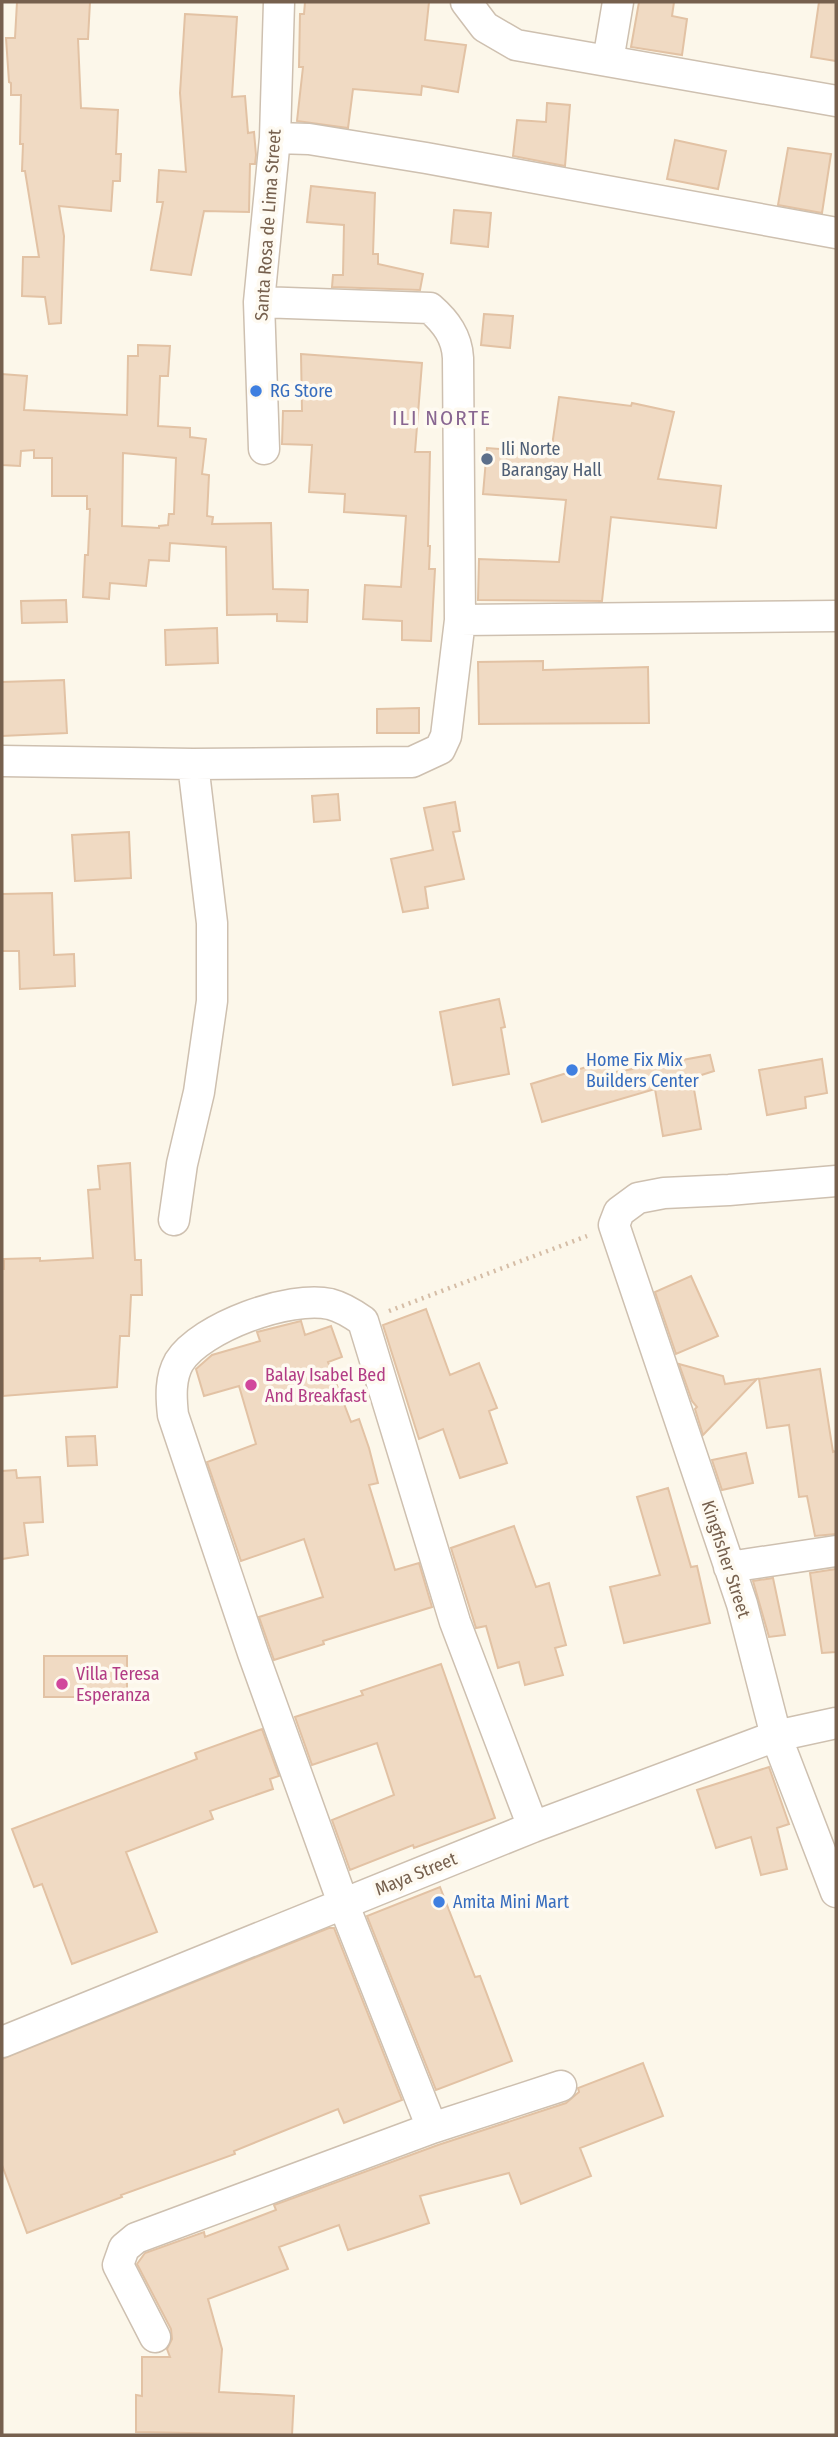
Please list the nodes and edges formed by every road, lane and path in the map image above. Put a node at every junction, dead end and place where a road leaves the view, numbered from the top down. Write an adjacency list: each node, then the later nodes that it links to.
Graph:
1 (279, 2): 6 (street, Santa Rosa de Lima Street)
2 (466, 2): 4 (street)
3 (618, 2): 4 (street)
4 (608, 61): 5 (street)
5 (836, 101)
6 (275, 138): 7 (street); 8 (street, Santa Rosa de Lima Street)
7 (836, 233)
8 (260, 302): 9 (street, Santa Rosa de Lima Street); 11 (street)
9 (264, 449)
10 (836, 616): 11 (street)
11 (460, 620): 13 (street)
12 (2, 761): 13 (street)
13 (193, 764): 15 (street)
14 (836, 1181): 16 (street)
15 (174, 1220)
16 (614, 1225): 17 (path); 19 (street, Kingfisher Street)
17 (363, 1321): 22 (street); 24 (street)
18 (836, 1551): 19 (street)
19 (729, 1567): 21 (street, Kingfisher Street)
20 (836, 1723): 21 (street, Maya Street)
21 (776, 1736): 22 (street, Maya Street); 23 (street, Kingfisher Street)
22 (533, 1827): 24 (street, Maya Street)
23 (836, 1892)
24 (343, 1903): 25 (street, Maya Street); 27 (street)
25 (2, 2042)
26 (561, 2086): 27 (street)
27 (432, 2128): 28 (street)
28 (155, 2337)

